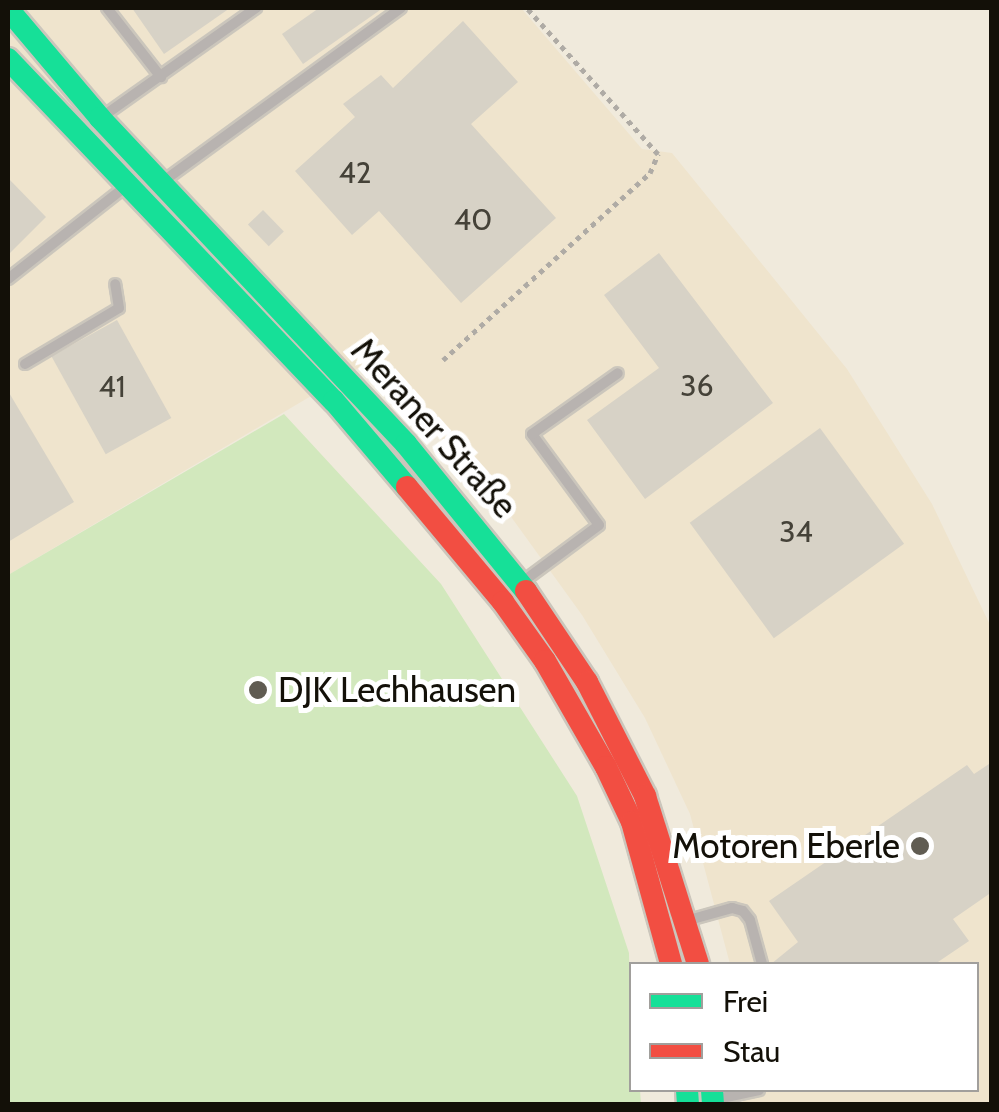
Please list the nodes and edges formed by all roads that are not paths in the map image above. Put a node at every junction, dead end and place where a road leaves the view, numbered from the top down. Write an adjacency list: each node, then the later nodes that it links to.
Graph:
1 (107, 8): 7 (lane)
2 (256, 8): 7 (lane)
3 (402, 8): 9 (lane)
4 (8, 9): 5 (main road, Meraner Straße)
5 (16, 34): 8 (main road, Meraner Straße)
6 (8, 59): 8 (main road, Meraner Straße)
7 (162, 77): 8 (lane)
8 (91, 126): 9 (main road, Meraner Straße)
9 (145, 178): 10 (lane); 14 (main road, Meraner Straße); 16 (main road, Meraner Straße)
10 (8, 279)
11 (115, 284): 12 (lane)
12 (25, 364)
13 (618, 374): 14 (lane)
14 (520, 583): 15 (main road, Meraner Straße)
15 (688, 920): 16 (lane); 18 (main road, Meraner Straße); 19 (lane)
16 (664, 926): 17 (main road, Meraner Straße)
17 (671, 962)
18 (698, 962)
19 (761, 962)
20 (748, 1092): 22 (lane)
21 (688, 1098): 22 (lane)
22 (713, 1098)

